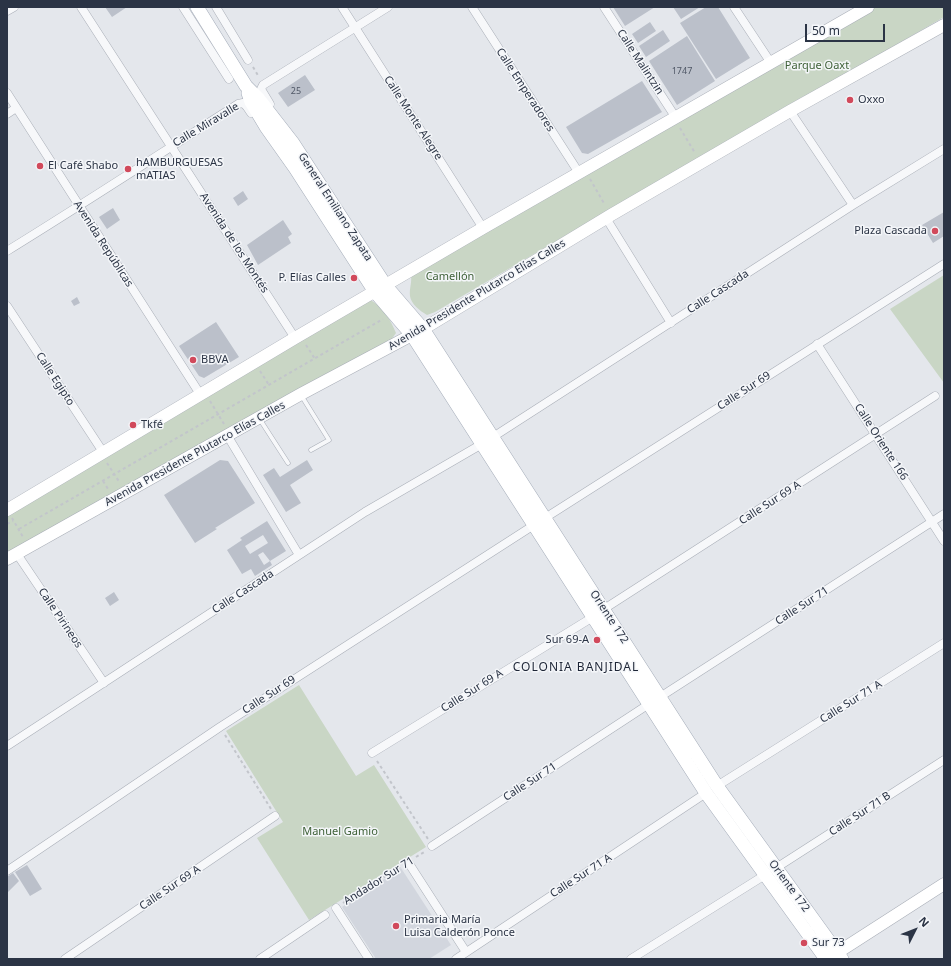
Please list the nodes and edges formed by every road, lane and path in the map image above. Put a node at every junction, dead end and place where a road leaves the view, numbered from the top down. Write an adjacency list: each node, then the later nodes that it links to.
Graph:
1 (14, 7): 12 (street)
2 (81, 7): 27 (street, Avenida de los Montés)
3 (183, 7): 17 (street)
4 (197, 7): 19 (main road, General Emiliano Zapata)
5 (216, 7): 15 (street)
6 (342, 7): 14 (street, Calle Monte Alegre)
7 (388, 7): 14 (street)
8 (472, 7): 30 (street, Calle Emperadores)
9 (604, 7): 24 (street, Calle Malintzin)
10 (734, 7): 16 (street)
11 (864, 8): 16 (main road)
12 (7, 11)
13 (944, 25): 22 (main road, Avenida Presidente Plutarco Elías Calles)
14 (356, 28): 18 (street); 34 (street, Calle Monte Alegre)
15 (248, 60): 18 (path)
16 (770, 63): 24 (main road)
17 (229, 79)
18 (263, 85): 26 (street)
19 (246, 86): 25 (main road, General Emiliano Zapata); 26 (main road, General Emiliano Zapata)
20 (7, 93): 21 (street, Avenida Repúblicas)
21 (16, 108): 23 (street); 32 (street, Avenida Repúblicas)
22 (790, 111): 29 (main road, Avenida Presidente Plutarco Elías Calles); 31 (street)
23 (7, 114)
24 (675, 118): 29 (path); 30 (main road)
25 (266, 127): 27 (street, Calle Miravalle); 37 (main road, General Emiliano Zapata)
26 (293, 143): 37 (main road, General Emiliano Zapata)
27 (171, 146): 32 (street, Calle Miravalle); 42 (street, Avenida de los Montés)
28 (944, 148): 31 (street, Calle Cascada)
29 (701, 163): 33 (main road, Avenida Presidente Plutarco Elías Calles)
30 (582, 172): 33 (path); 34 (main road)
31 (853, 205): 40 (street, Calle Cascada)
32 (80, 206): 35 (street, Calle Miravalle); 47 (street, Avenida Repúblicas)
33 (608, 217): 40 (street); 41 (main road, Avenida Presidente Plutarco Elías Calles)
34 (483, 228): 37 (main road)
35 (7, 251)
36 (944, 264): 43 (street, Calle Sur 69)
37 (380, 289): 41 (main road, General Emiliano Zapata); 42 (main road)
38 (7, 306): 56 (street, Calle Egipto)
39 (386, 318): 44 (path)
40 (670, 323): 54 (street, Calle Cascada)
41 (417, 332): 48 (main road, Avenida Presidente Plutarco Elías Calles); 54 (main road, Oriente 172)
42 (298, 336): 44 (path); 45 (main road)
43 (817, 344): 53 (street, Calle Oriente 166); 63 (street, Calle Sur 69)
44 (315, 359): 46 (path)
45 (254, 362): 46 (path); 47 (main road)
46 (269, 385): 50 (path)
47 (202, 393): 50 (path); 56 (main road)
48 (301, 394): 51 (main road, Avenida Presidente Plutarco Elías Calles); 55 (lane)
49 (935, 396): 53 (street, Calle Sur 69 A)
50 (219, 415): 52 (path); 58 (path)
51 (258, 418): 52 (main road, Avenida Presidente Plutarco Elías Calles); 57 (lane)
52 (228, 435): 59 (main road, Avenida Presidente Plutarco Elías Calles); 69 (street)
53 (876, 435): 64 (street, Calle Oriente 166); 71 (street, Calle Sur 69 A)
54 (487, 440): 63 (main road, Oriente 172); 69 (street, Calle Cascada)
55 (312, 450)
56 (102, 453): 58 (path); 60 (main road)
57 (288, 463)
58 (115, 474): 59 (path); 66 (path)
59 (127, 492): 68 (main road, Avenida Presidente Plutarco Elías Calles)
60 (9, 513): 62 (path)
61 (944, 514): 64 (street, Calle Sur 71)
62 (13, 521): 65 (path); 66 (path)
63 (540, 522): 71 (main road, Oriente 172); 72 (main road, Oriente 172); 77 (street, Calle Sur 69)
64 (932, 522): 67 (street, Calle Oriente 166); 75 (street, Calle Sur 71)
65 (7, 524)
66 (19, 529): 68 (path)
67 (944, 541)
68 (29, 547): 70 (main road, Avenida Presidente Plutarco Elías Calles)
69 (299, 555): 74 (street, Calle Cascada)
70 (12, 556): 74 (street, Calle Pirineos)
71 (604, 609): 75 (main road, Oriente 172)
72 (593, 617): 76 (main road, Oriente 172); 79 (street, Calle Sur 69 A)
73 (944, 643): 81 (street, Calle Sur 71 A)
74 (104, 683): 78 (street, Calle Cascada)
75 (660, 697): 81 (main road, Oriente 172)
76 (649, 704): 81 (main road, Oriente 172); 83 (street, Calle Sur 71)
77 (220, 727): 82 (path); 85 (street, Calle Sur 69)
78 (7, 746)
79 (372, 753): 83 (path)
80 (944, 760): 86 (street, Calle Sur 71 B)
81 (712, 790): 86 (main road, Oriente 172); 90 (street, Calle Sur 71 A)
82 (275, 816): 92 (street, Calle Sur 69 A)
83 (432, 846): 84 (path, Andador Sur 71)
84 (408, 862): 88 (path, Andador Sur 71); 90 (street)
85 (7, 871)
86 (770, 871): 91 (main road, Oriente 172); 96 (street, Calle Sur 71 B)
87 (944, 884): 91 (main road)
88 (336, 908): 94 (street)
89 (325, 915): 93 (street)
90 (466, 952): 95 (street, Calle Sur 71 A)
91 (833, 957)
92 (65, 959)
93 (260, 959)
94 (369, 959)
95 (456, 959)
96 (631, 959)

